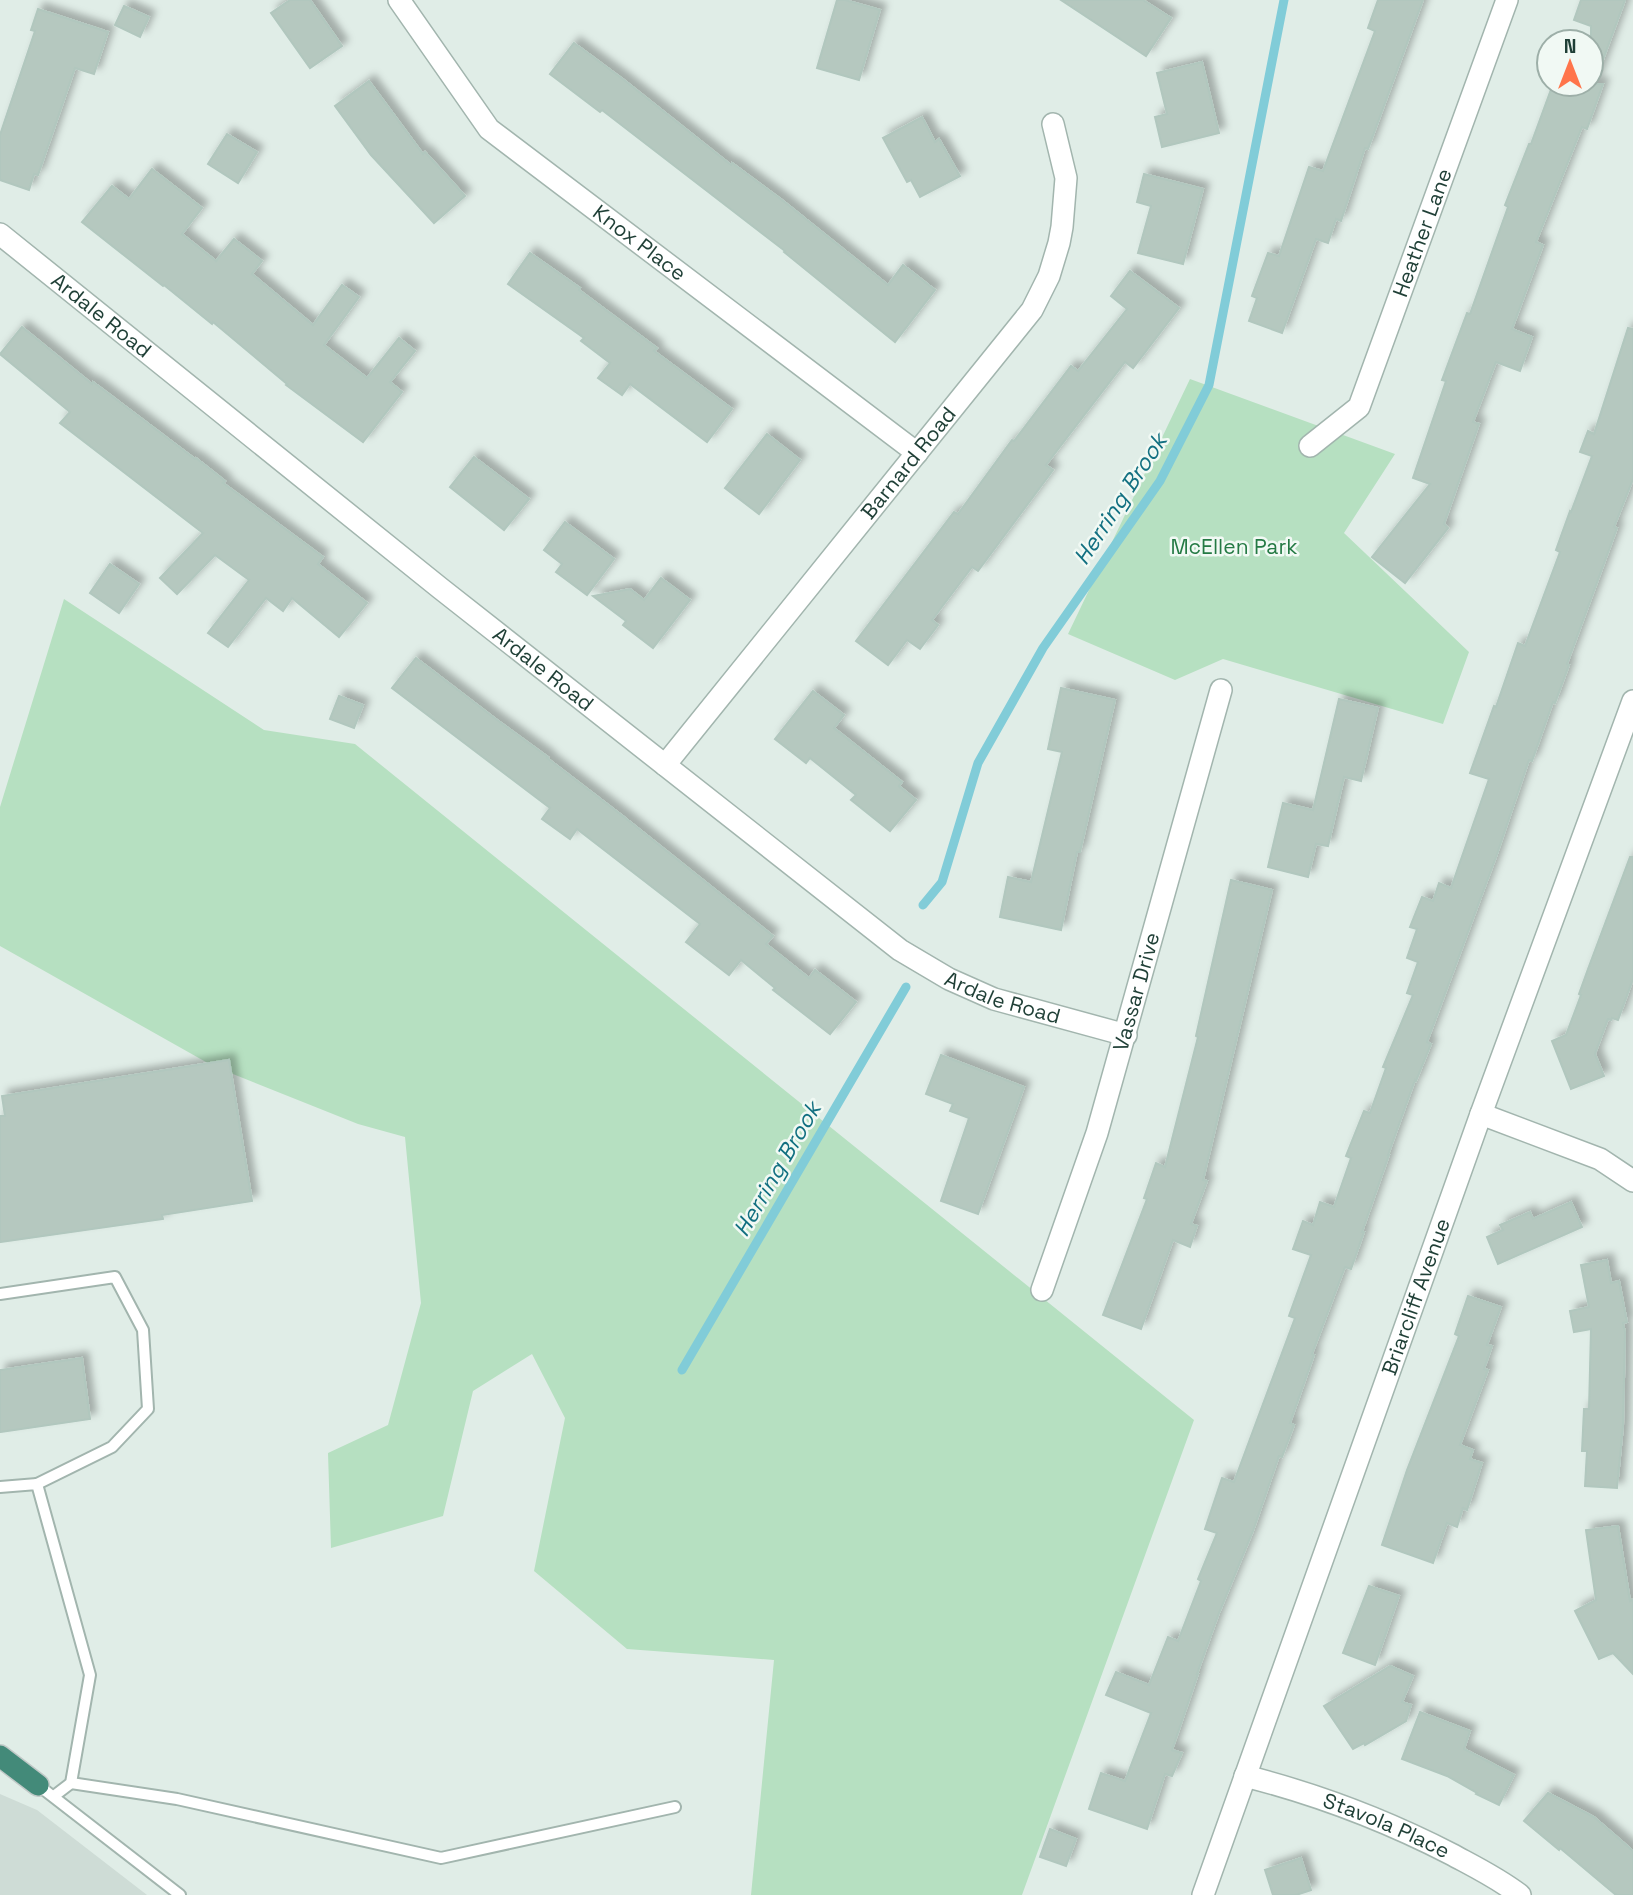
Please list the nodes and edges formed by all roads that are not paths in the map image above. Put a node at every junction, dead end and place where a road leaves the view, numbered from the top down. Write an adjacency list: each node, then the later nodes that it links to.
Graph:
1 (398, 0): 6 (street, Knox Place)
2 (1507, 0): 5 (street, Heather Lane)
3 (1053, 124): 6 (street, Barnard Road)
4 (0, 234): 10 (street, Ardale Road)
5 (1310, 446)
6 (917, 453): 10 (street, Barnard Road)
7 (1221, 690): 11 (street, Vassar Drive)
8 (1633, 701): 9 (street, Briarcliff Avenue)
9 (1627, 738): 12 (street, Briarcliff Avenue)
10 (665, 765): 11 (street, Ardale Road)
11 (1126, 1035): 14 (street, Vassar Drive)
12 (1481, 1114): 13 (street); 20 (street, Briarcliff Avenue)
13 (1633, 1181)
14 (1042, 1290)
15 (0, 1294): 16 (lane)
16 (37, 1484): 17 (lane); 21 (lane)
17 (0, 1487)
18 (0, 1756): 22 (highway)
19 (0, 1773): 22 (highway)
20 (1245, 1776): 25 (street, Briarcliff Avenue); 26 (street, Stavola Place)
21 (71, 1783): 22 (lane); 23 (lane)
22 (46, 1791): 24 (lane)
23 (676, 1807)
24 (180, 1895)
25 (1203, 1895)
26 (1520, 1895)

